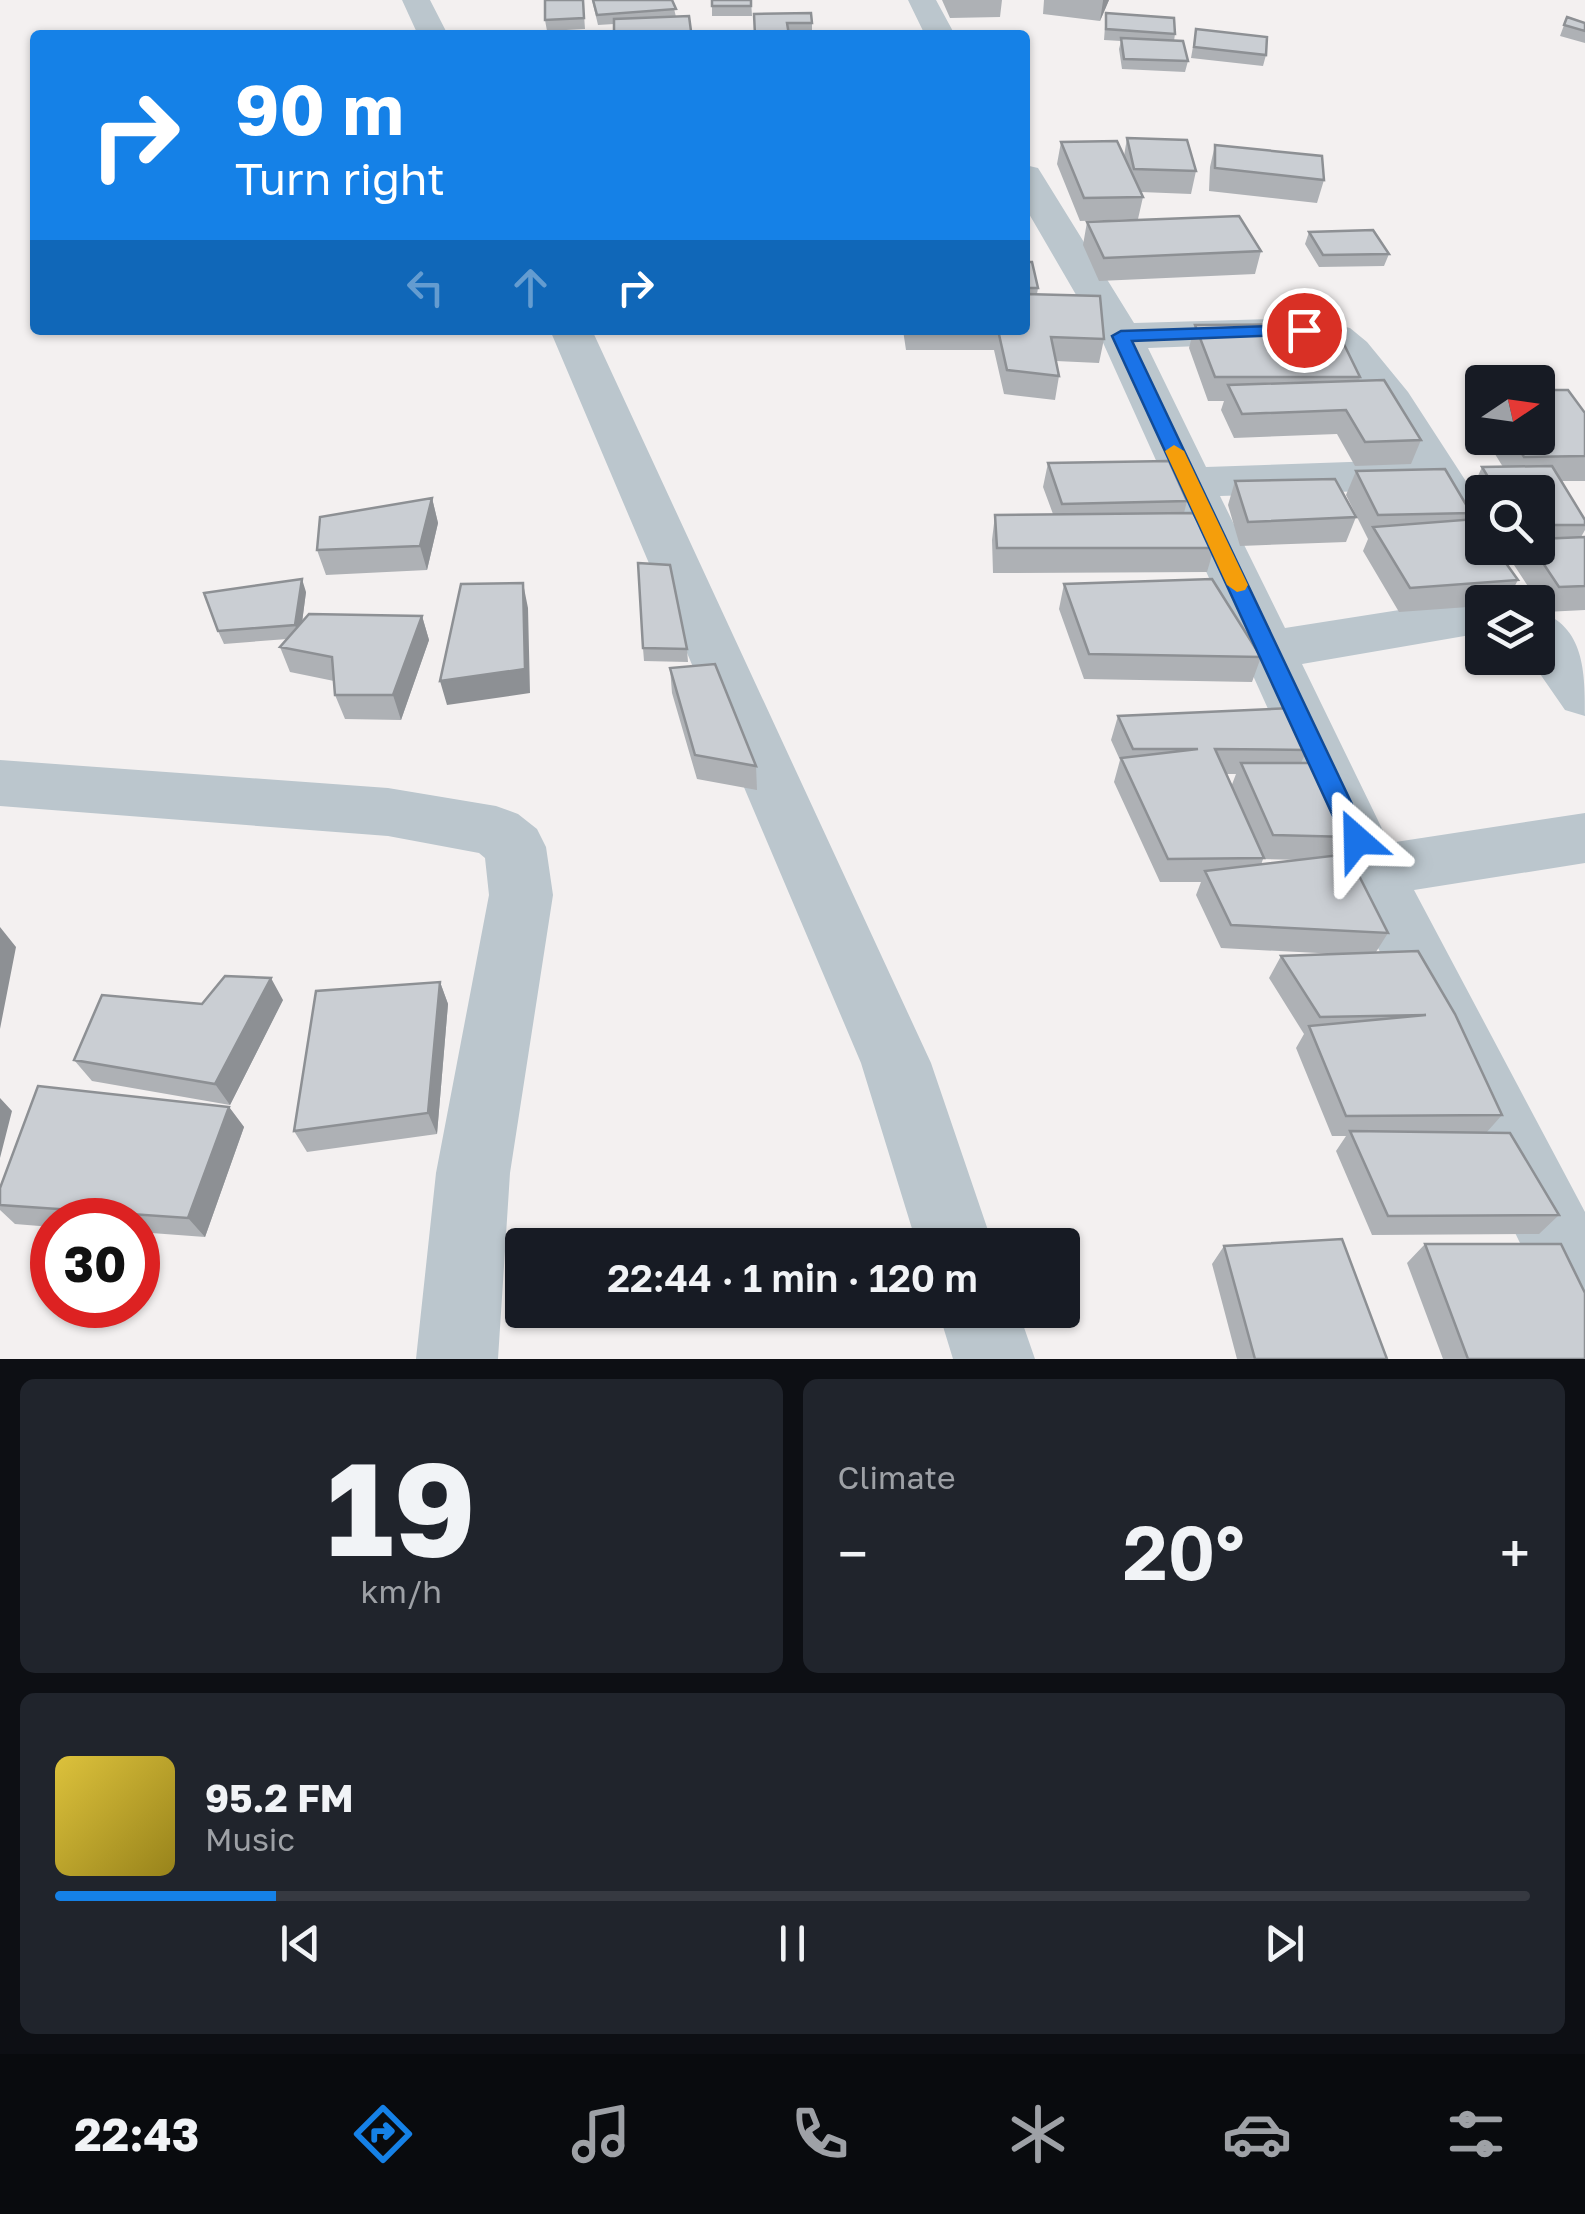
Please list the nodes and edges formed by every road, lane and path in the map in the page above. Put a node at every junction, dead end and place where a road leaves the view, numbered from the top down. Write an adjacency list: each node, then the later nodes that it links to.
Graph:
1 (416, 0): 3 (street)
2 (922, 0): 4 (street)
3 (431, 30)
4 (937, 30)
5 (1030, 184): 7 (street)
6 (574, 335): 18 (street)
7 (1121, 336): 8 (street); 9 (street)
8 (1437, 474): 9 (street); 10 (street)
9 (1189, 482): 12 (street)
10 (1465, 518)
11 (1465, 618): 12 (street)
12 (1268, 650): 17 (street)
13 (1555, 654): 14 (street)
14 (1585, 695)
15 (0, 782): 21 (street)
16 (1585, 838): 17 (street)
17 (1372, 871): 19 (street)
18 (950, 1228)
19 (1585, 1292)
20 (984, 1328): 22 (street)
21 (457, 1359)
22 (994, 1359)

